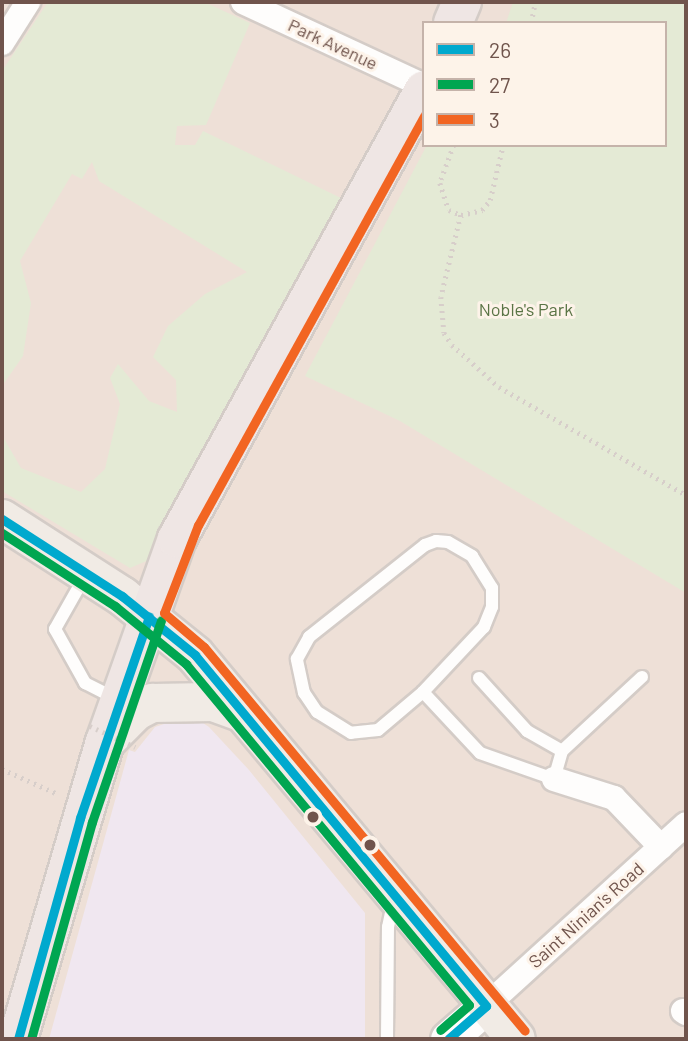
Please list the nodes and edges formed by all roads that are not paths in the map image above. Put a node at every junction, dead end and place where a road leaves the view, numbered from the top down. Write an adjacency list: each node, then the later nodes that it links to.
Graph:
1 (28, 2): 5 (street)
2 (243, 2): 6 (street, Park Avenue)
3 (462, 2): 4 (highway)
4 (454, 21)
5 (2, 43)
6 (422, 87)
7 (422, 92): 10 (highway)
8 (2, 520): 9 (main road)
9 (87, 573): 10 (main road); 14 (lane)
10 (149, 617): 14 (highway); 15 (main road)
11 (642, 677): 17 (lane)
12 (479, 678): 17 (lane)
13 (423, 692): 13 (lane); 18 (lane)
14 (119, 700): 16 (highway)
15 (241, 712): 16 (main road); 21 (main road)
16 (110, 738): 23 (highway)
17 (562, 751): 18 (lane)
18 (554, 779): 20 (street)
19 (686, 824): 20 (street, Saint Ninian's Road)
20 (661, 847): 22 (street, Saint Ninian's Road)
21 (395, 896): 22 (main road); 24 (lane)
22 (486, 1006): 25 (main road); 26 (main road)
23 (18, 1039)
24 (387, 1039)
25 (448, 1039)
26 (516, 1039)

